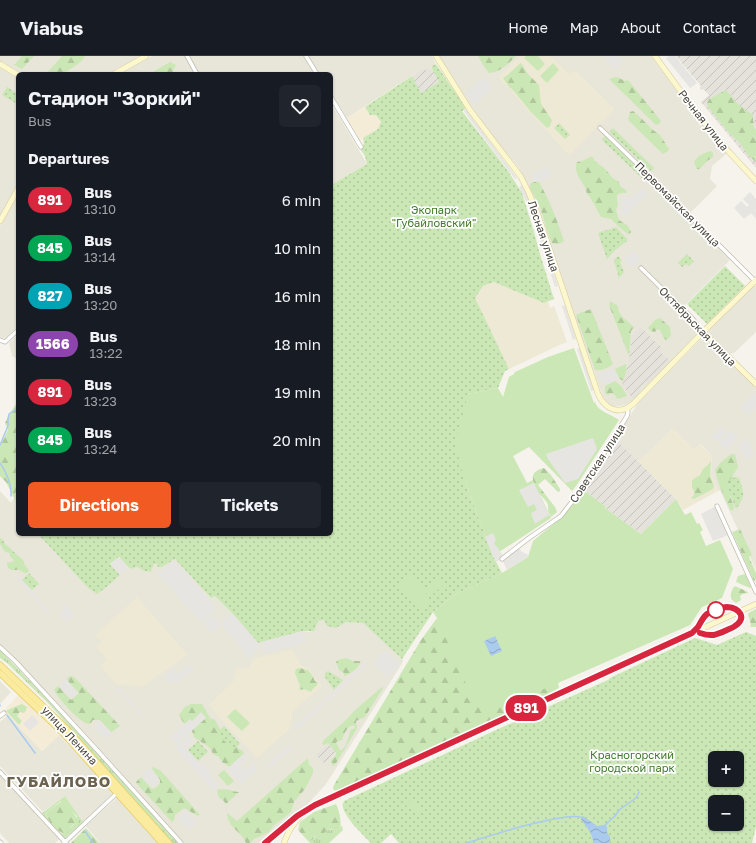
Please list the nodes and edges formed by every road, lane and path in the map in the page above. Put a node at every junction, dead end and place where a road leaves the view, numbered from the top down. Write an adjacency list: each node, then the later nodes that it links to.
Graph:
1 (146, 56): 7 (street)
2 (187, 56): 8 (street)
3 (306, 56): 9 (street)
4 (436, 56): 23 (street, Лесная улица)
5 (658, 57): 14 (street, Речная улица)
6 (0, 64): 10 (street)
7 (118, 72)
8 (196, 72)
9 (315, 72)
10 (16, 74)
11 (333, 100): 13 (street)
12 (600, 128): 18 (street, Первомайская улица)
13 (361, 147)
14 (756, 181)
15 (16, 193): 16 (street)
16 (0, 221)
17 (641, 268): 20 (street, Октябрьская улица)
18 (755, 280): 20 (street)
19 (16, 332): 21 (street)
20 (703, 332): 22 (street, Октябрьская улица); 23 (street)
21 (0, 340)
22 (756, 384)
23 (627, 408): 25 (street, Советская улица)
24 (717, 506): 26 (street)
25 (502, 559)
26 (756, 592)
27 (756, 604): 35 (street)
28 (0, 647): 41 (street)
29 (0, 666): 40 (main road, улица Ленина)
30 (0, 673): 34 (main road, улица Ленина)
31 (4, 713): 32 (street)
32 (0, 716)
33 (0, 772): 38 (street)
34 (117, 793): 38 (street); 39 (main road, улица Ленина)
35 (308, 808): 36 (street); 37 (street)
36 (276, 833): 37 (street); 42 (street)
37 (284, 842)
38 (65, 843)
39 (162, 843)
40 (169, 843)
41 (181, 843)
42 (265, 843)

